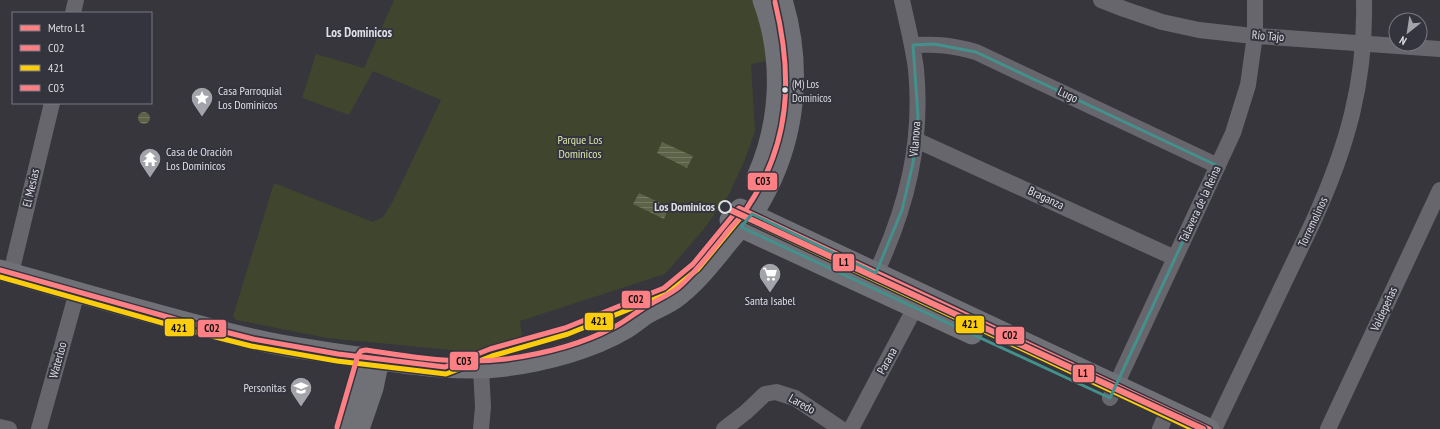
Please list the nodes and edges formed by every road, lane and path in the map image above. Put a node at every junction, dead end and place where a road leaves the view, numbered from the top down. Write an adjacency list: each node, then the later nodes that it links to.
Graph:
1 (76, 0): 8 (street)
2 (763, 0): 17 (main road)
3 (782, 0): 17 (main road)
4 (902, 0): 11 (street, Vilanova)
5 (1101, 0): 9 (street, Río Tajo)
6 (1255, 0): 9 (street, Talavera de la Reina)
7 (1364, 0): 10 (street, Torremolinos)
8 (73, 12)
9 (1255, 35): 10 (street, Río Tajo); 15 (street, Talavera de la Reina)
10 (1363, 44): 12 (street, Río Tajo); 37 (street, Torremolinos)
11 (912, 45): 14 (street, Vilanova); 15 (street, Lugo)
12 (1440, 49)
13 (52, 104): 19 (street, El Mesías)
14 (916, 140): 18 (street, Braganza); 20 (street, Vilanova)
15 (1218, 166): 18 (street, Talavera de la Reina)
16 (1440, 190): 38 (street, Valdepeñas)
17 (741, 217): 20 (main road); 22 (main road); 24 (main road)
18 (1175, 258): 25 (street, Talavera de la Reina)
19 (6, 272): 21 (main road)
20 (876, 273): 22 (main road)
21 (76, 292): 23 (main road); 29 (street, Waterloo)
22 (920, 302): 25 (main road); 35 (street, Parana)
23 (372, 358): 24 (main road); 30 (main road); 31 (main road)
24 (481, 368): 32 (street)
25 (1113, 392): 27 (main road); 36 (main road)
26 (0, 427): 28 (street)
27 (1167, 427)
28 (9, 429)
29 (39, 429)
30 (344, 429)
31 (359, 429)
32 (481, 429)
33 (724, 429): 34 (street, Laredo)
34 (842, 429)
35 (851, 429)
36 (1209, 429)
37 (1214, 429)
38 (1328, 429)

